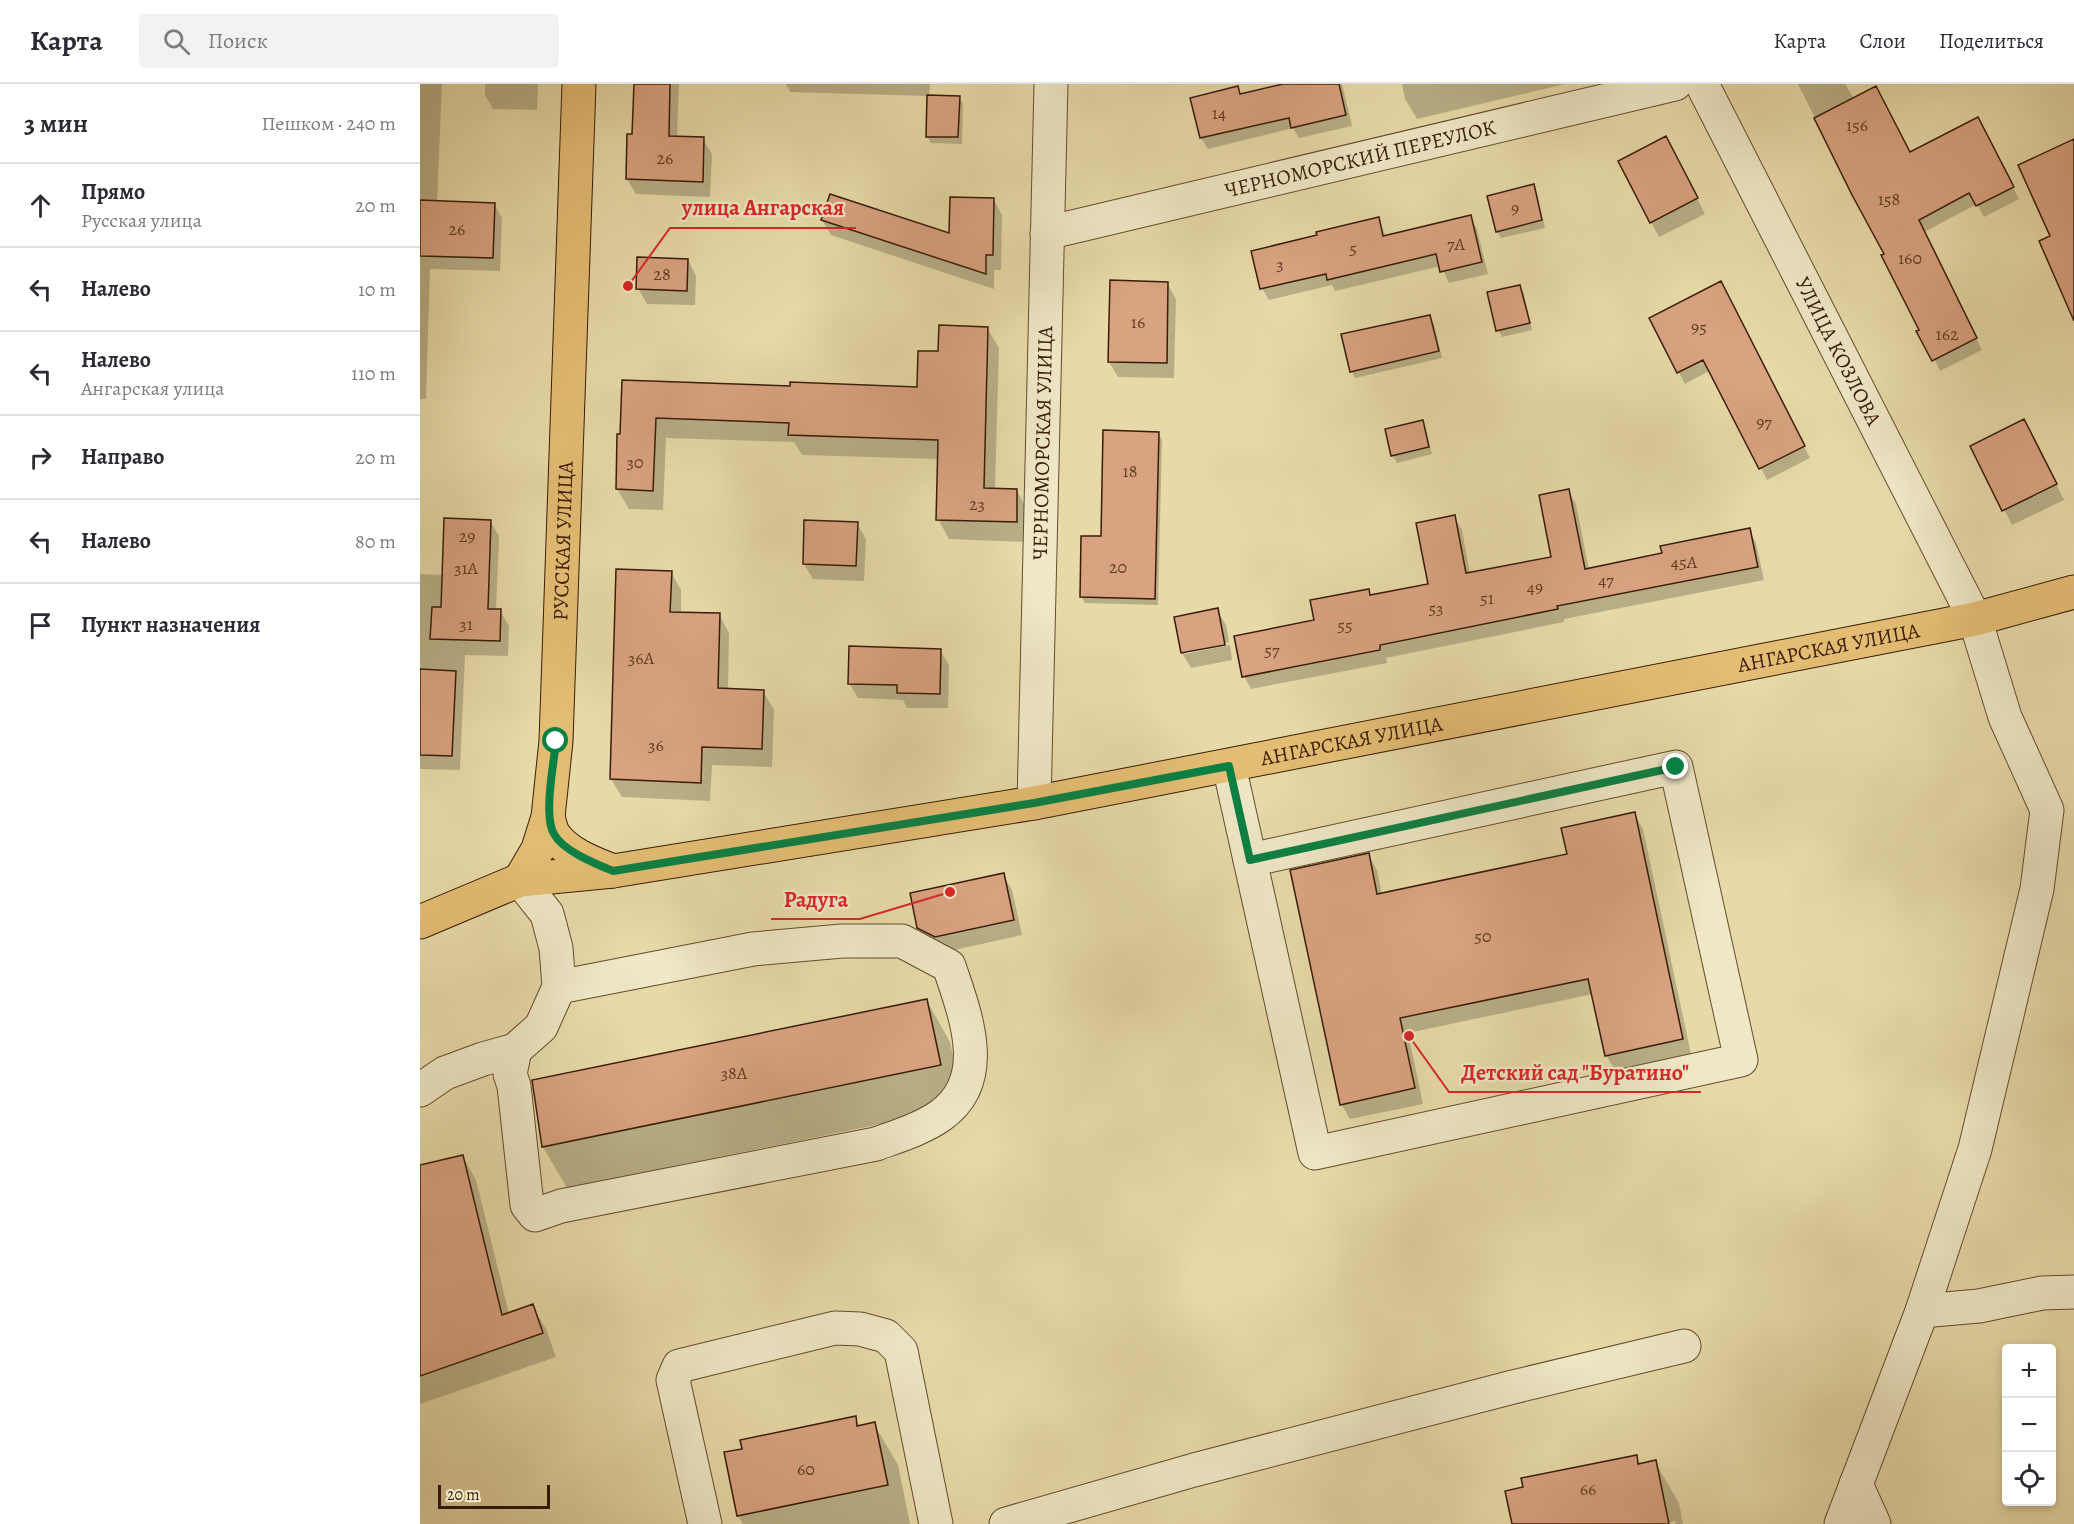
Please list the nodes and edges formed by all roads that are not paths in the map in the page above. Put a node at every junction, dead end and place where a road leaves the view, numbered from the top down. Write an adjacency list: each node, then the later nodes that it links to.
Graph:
1 (579, 84): 10 (main road, РУССКАЯ УЛИЦА)
2 (1051, 84): 5 (street, ЧЕРНОМОРСКАЯ УЛИЦА)
3 (1675, 84): 5 (street, ЧЕРНОМОРСКИЙ ПЕРЕУЛОК)
4 (1702, 84): 7 (street, УЛИЦА КОЗЛОВА)
5 (1047, 233): 9 (street, ЧЕРНОМОРСКАЯ УЛИЦА)
6 (2074, 592): 7 (main road, АНГАРСКАЯ УЛИЦА)
7 (1976, 619): 8 (main road, АНГАРСКАЯ УЛИЦА); 19 (street, УЛИЦА КОЗЛОВА)
8 (1229, 766): 9 (main road, АНГАРСКАЯ УЛИЦА); 11 (street)
9 (1034, 803): 12 (main road, АНГАРСКАЯ УЛИЦА)
10 (548, 817): 12 (main road); 13 (main road, РУССКАЯ УЛИЦА)
11 (1250, 860): 11 (street)
12 (613, 871): 13 (main road, АНГАРСКАЯ УЛИЦА)
13 (520, 880): 14 (main road); 15 (street)
14 (420, 922)
15 (559, 987): 16 (street); 16 (street)
16 (515, 1050): 17 (street)
17 (420, 1090)
18 (2074, 1292): 19 (street)
19 (1922, 1311): 21 (street, УЛИЦА КОЗЛОВА)
20 (1684, 1346): 22 (street)
21 (1856, 1484): 25 (street, УЛИЦА КОЗЛОВА); 26 (street)
22 (1015, 1523)
23 (705, 1524): 24 (street)
24 (936, 1524)
25 (1841, 1524)
26 (1874, 1524)

